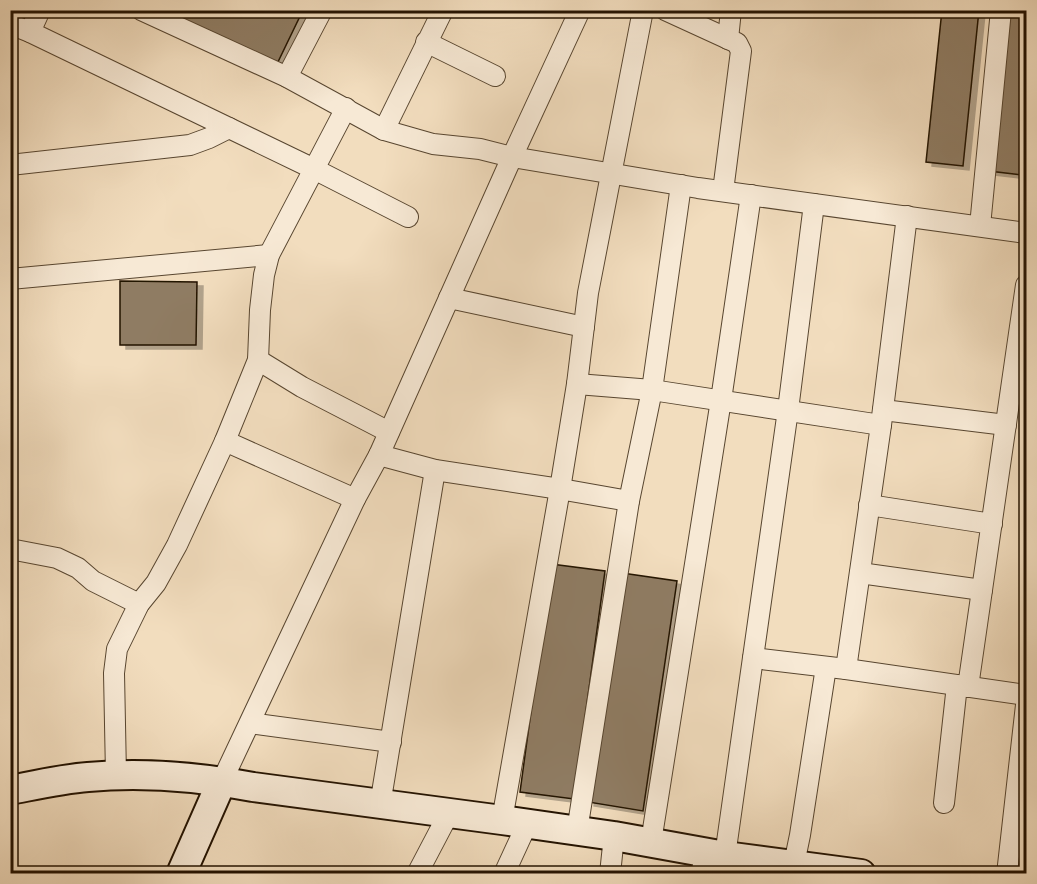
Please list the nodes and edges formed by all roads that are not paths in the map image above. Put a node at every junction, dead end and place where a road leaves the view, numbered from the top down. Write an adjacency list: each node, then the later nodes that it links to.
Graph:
1 (40, 10): 11 (street)
2 (141, 10): 15 (street)
3 (322, 10): 15 (street)
4 (443, 10): 13 (street)
5 (580, 10): 19 (street)
6 (643, 10): 22 (street)
7 (665, 10): 12 (street)
8 (732, 10): 12 (street)
9 (1001, 10): 29 (street)
10 (10, 24): 11 (street)
11 (30, 32): 17 (street)
12 (728, 39): 24 (street)
13 (426, 42): 14 (street); 18 (street)
14 (495, 76)
15 (286, 77): 16 (street)
16 (346, 108): 18 (street); 21 (street)
17 (229, 128): 20 (street); 21 (street)
18 (384, 129): 19 (street)
19 (512, 157): 22 (street); 34 (street)
20 (10, 165)
21 (314, 170): 28 (street); 31 (street)
22 (611, 173): 23 (street); 35 (street)
23 (681, 185): 24 (street); 38 (street)
24 (723, 191): 25 (street)
25 (751, 195): 26 (street); 39 (street)
26 (814, 204): 27 (street); 40 (street)
27 (907, 216): 29 (street); 41 (street)
28 (408, 217)
29 (980, 226): 30 (street)
30 (1026, 233)
31 (269, 255): 32 (street); 36 (street)
32 (10, 279)
33 (1026, 285): 42 (street)
34 (449, 298): 35 (street); 43 (street)
35 (584, 327): 37 (street)
36 (258, 360): 43 (street); 44 (street)
37 (577, 384): 38 (street); 47 (street)
38 (652, 390): 39 (street); 49 (street)
39 (721, 400): 40 (street); 73 (street)
40 (788, 410): 41 (street); 56 (street)
41 (882, 418): 42 (street); 50 (street)
42 (1006, 425): 51 (street)
43 (389, 432): 45 (street)
44 (225, 441): 48 (street); 55 (street)
45 (379, 455): 46 (street); 48 (street)
46 (435, 470): 47 (street); 63 (street)
47 (560, 489): 49 (street); 70 (street)
48 (355, 500): 62 (street)
49 (629, 501): 71 (street)
50 (869, 506): 51 (street); 53 (street)
51 (992, 524): 54 (street)
52 (10, 549): 55 (street)
53 (860, 573): 54 (street); 58 (street)
54 (982, 590): 59 (street)
55 (139, 604): 64 (street)
56 (753, 658): 57 (street); 74 (street)
57 (826, 667): 58 (street); 75 (street)
58 (846, 669): 59 (street)
59 (962, 686): 60 (street); 67 (street)
60 (1026, 695)
61 (1026, 705): 82 (street)
62 (250, 723): 63 (street); 65 (street)
63 (391, 742): 68 (street)
64 (116, 775): 65 (main road); 66 (main road)
65 (222, 781): 68 (main road); 77 (main road)
66 (10, 790)
67 (944, 803)
68 (380, 804): 69 (main road)
69 (449, 813): 70 (main road); 78 (street)
70 (514, 822): 71 (main road); 79 (street)
71 (577, 831): 72 (main road)
72 (614, 836): 73 (main road); 80 (street)
73 (651, 843): 74 (main road)
74 (711, 861): 75 (main road)
75 (794, 864): 76 (main road)
76 (827, 871): 81 (main road)
77 (181, 873)
78 (417, 873)
79 (504, 873)
80 (610, 873)
81 (861, 873)
82 (1007, 873)

